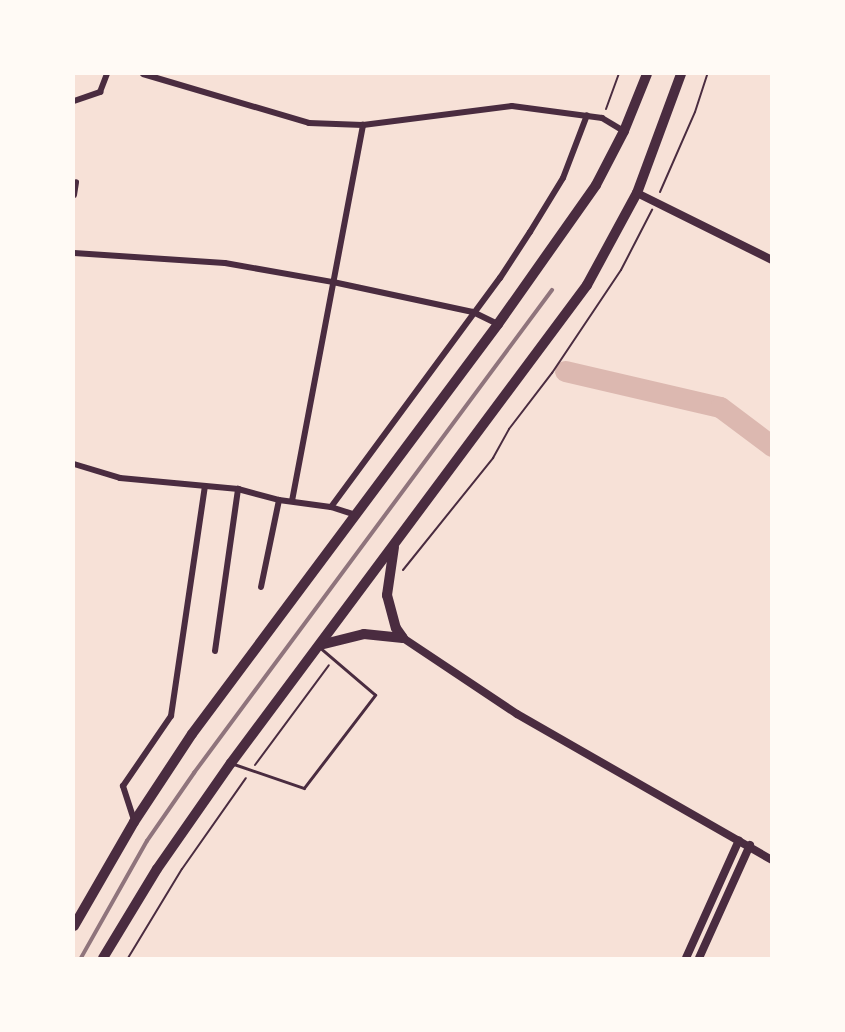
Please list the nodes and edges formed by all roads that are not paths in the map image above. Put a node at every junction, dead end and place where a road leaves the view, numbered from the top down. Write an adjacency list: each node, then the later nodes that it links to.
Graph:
1 (107, 74): 5 (street)
2 (143, 74): 7 (street)
3 (647, 74): 8 (highway)
4 (681, 74): 10 (highway)
5 (74, 101)
6 (587, 115): 7 (street); 8 (street); 15 (street)
7 (363, 125): 14 (street)
8 (624, 131): 16 (highway)
9 (76, 183): 11 (street)
10 (637, 193): 13 (street); 24 (highway)
11 (74, 195)
12 (74, 253): 14 (street)
13 (772, 260)
14 (333, 282): 15 (street); 21 (street)
15 (473, 312): 16 (street); 22 (street)
16 (498, 324): 23 (highway)
17 (74, 464): 18 (street)
18 (205, 486): 19 (street); 30 (street)
19 (238, 489): 20 (street); 28 (street)
20 (279, 500): 21 (street); 25 (street)
21 (292, 501): 22 (street)
22 (331, 507): 23 (street)
23 (355, 515): 30 (highway)
24 (395, 542): 26 (highway); 27 (highway)
25 (261, 587)
26 (403, 638): 27 (highway); 31 (street)
27 (317, 646): 29 (highway); 29 (lane)
28 (215, 651)
29 (231, 763): 35 (highway)
30 (134, 822): 34 (highway)
31 (739, 840): 32 (street); 36 (street)
32 (750, 845): 33 (street); 37 (street)
33 (772, 860)
34 (74, 926)
35 (103, 958)
36 (686, 958)
37 (699, 958)

